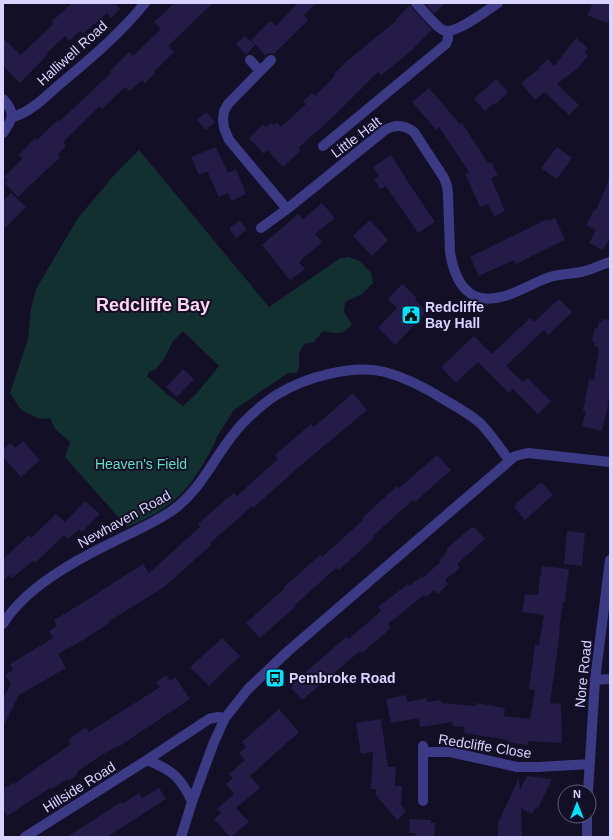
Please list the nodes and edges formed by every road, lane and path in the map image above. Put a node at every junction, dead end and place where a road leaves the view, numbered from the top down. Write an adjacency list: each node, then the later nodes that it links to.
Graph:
1 (145, 3): 9 (street, Halliwell Road)
2 (416, 3): 4 (street)
3 (498, 3): 4 (street)
4 (448, 32): 11 (street)
5 (250, 60): 7 (street)
6 (271, 60): 7 (street)
7 (260, 71): 12 (street)
8 (3, 99): 9 (street)
9 (12, 117): 10 (street)
10 (3, 133)
11 (323, 146)
12 (287, 209): 13 (street, Little Halt); 14 (street, Little Halt)
13 (261, 228)
14 (610, 262)
15 (509, 460): 16 (street); 18 (street, Newhaven Road); 21 (street)
16 (610, 462)
17 (610, 560): 19 (street, Nore Road)
18 (3, 624)
19 (595, 680): 20 (street); 23 (street, Nore Road)
20 (610, 680)
21 (225, 718): 22 (street, Hillside Road); 26 (street)
22 (147, 760): 26 (street); 28 (street, Hillside Road)
23 (590, 764): 24 (street, Nore Road); 25 (street, Redcliffe Close)
24 (589, 784)
25 (423, 801)
26 (192, 802): 29 (street)
27 (587, 824): 30 (street)
28 (25, 837)
29 (181, 837)
30 (587, 837)

